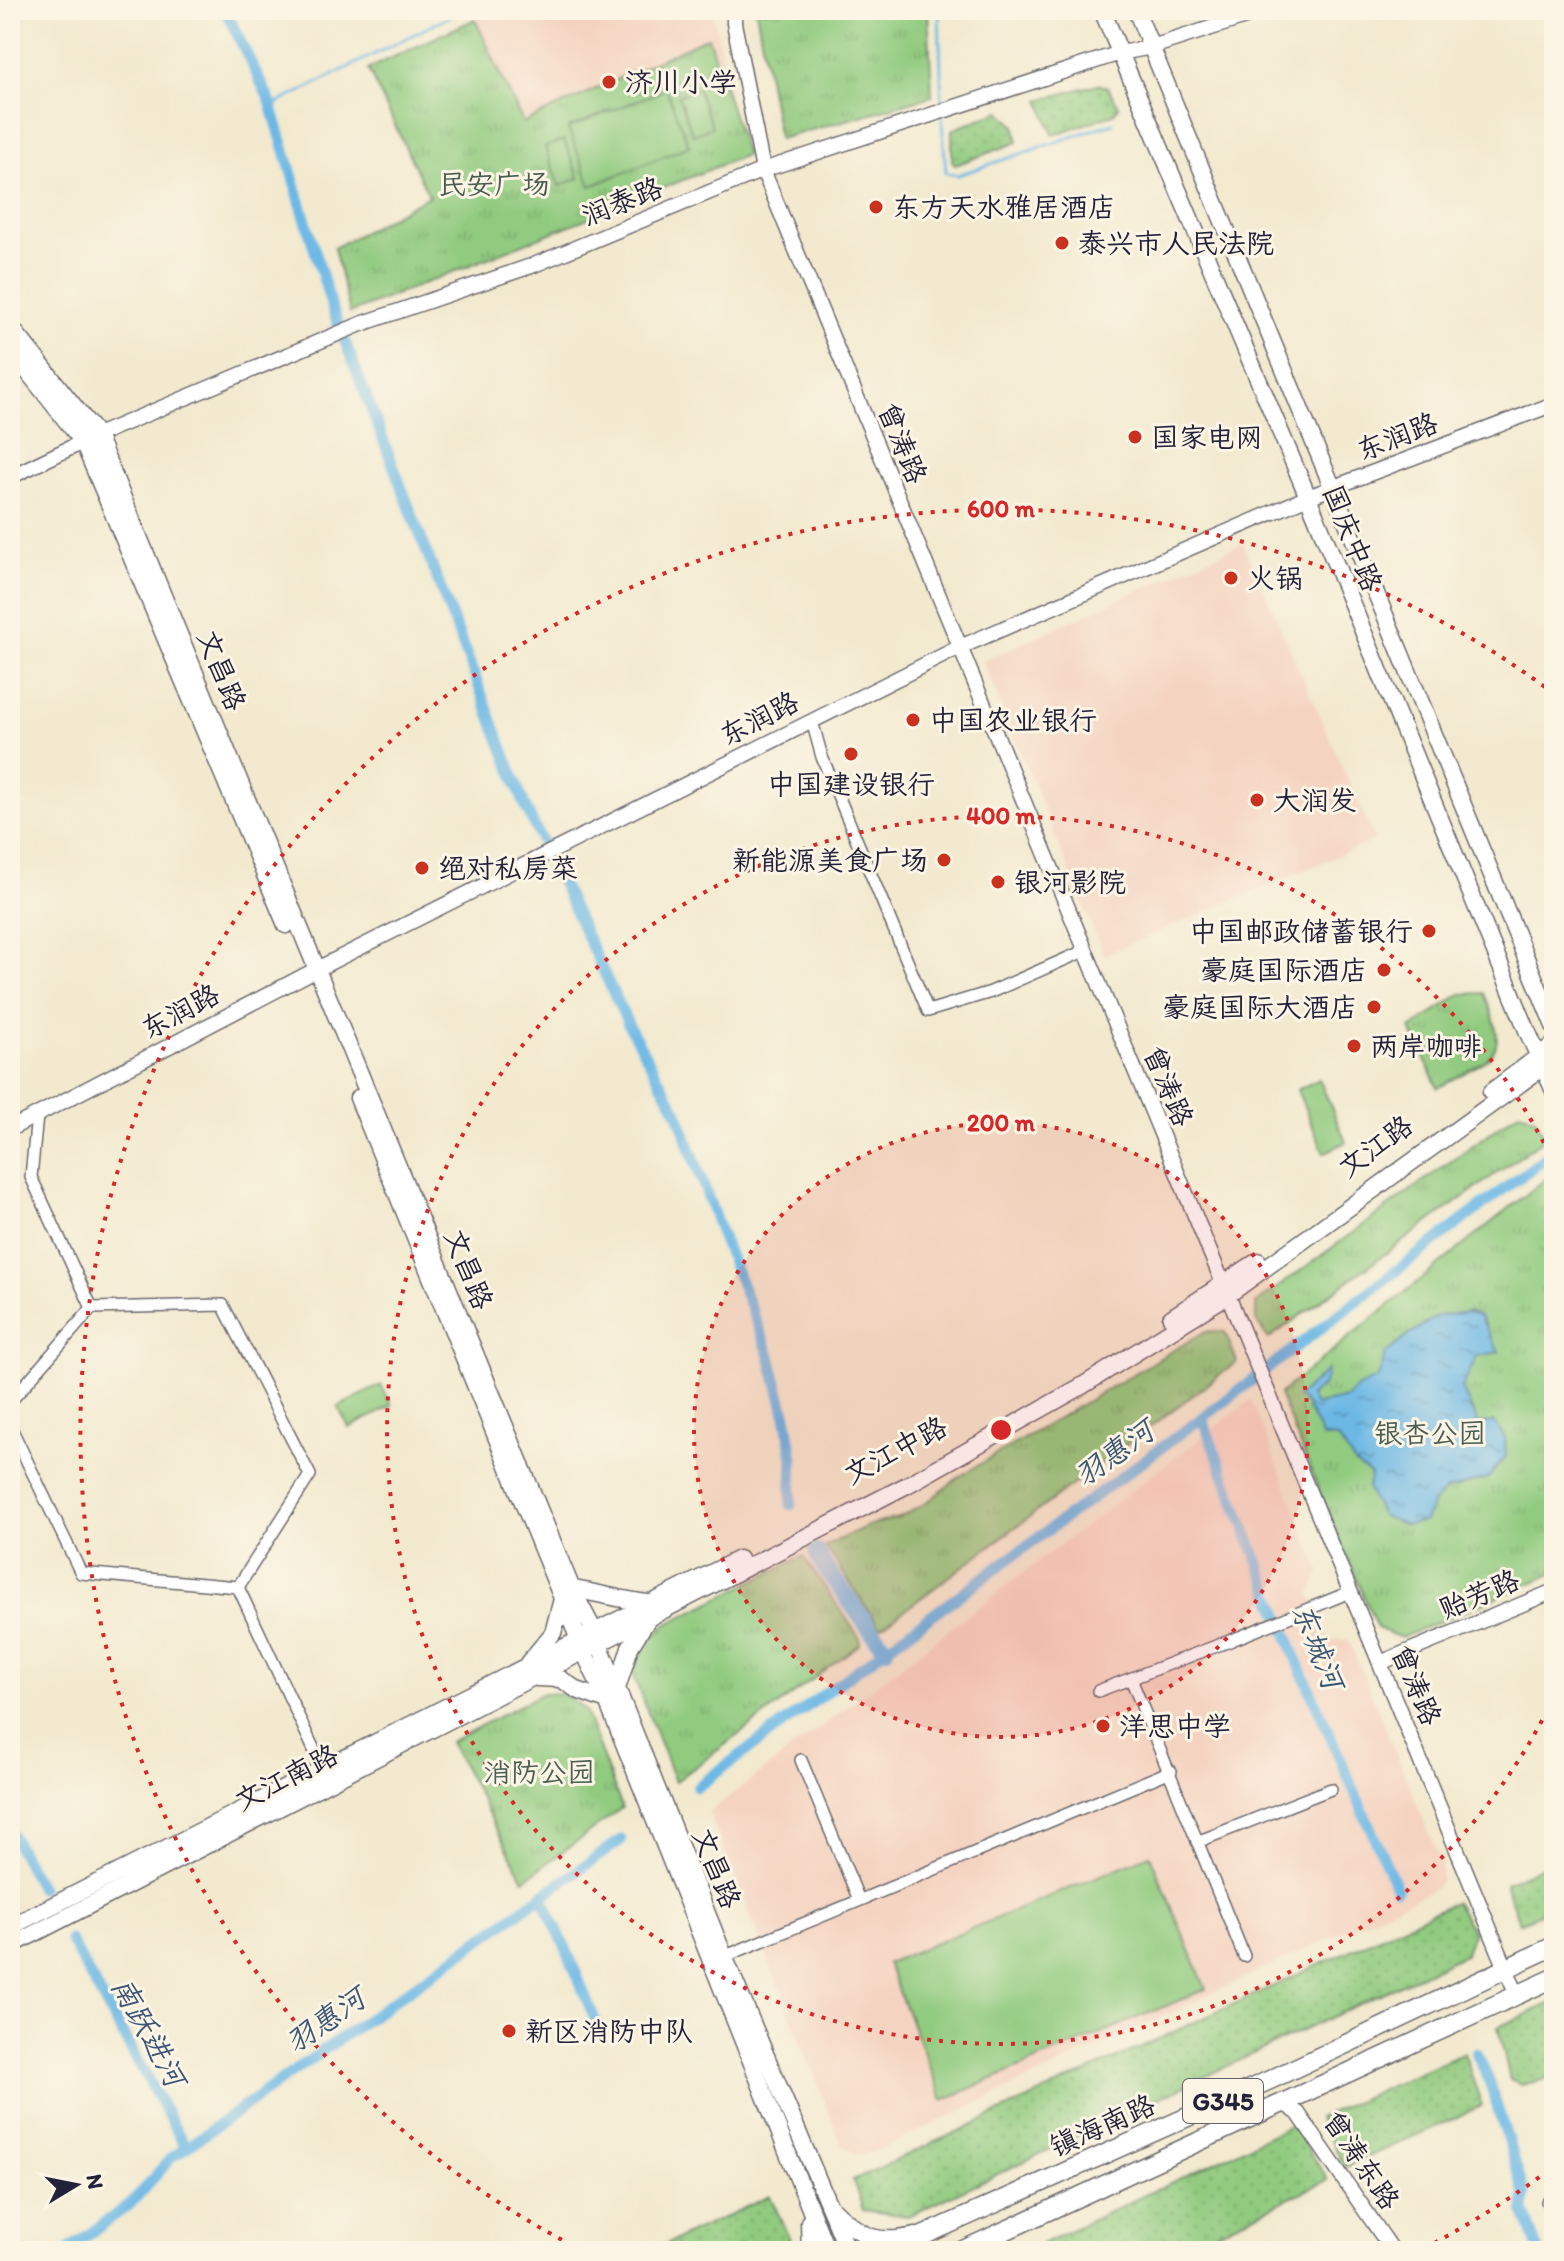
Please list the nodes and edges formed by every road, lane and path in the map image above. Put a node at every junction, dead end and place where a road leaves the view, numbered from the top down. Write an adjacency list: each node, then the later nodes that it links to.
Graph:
1 (734, 10): 7 (street, 曾涛路)
2 (1102, 10): 6 (main road, 国庆中路)
3 (1136, 10): 5 (main road)
4 (1267, 10): 5 (street, 润泰路)
5 (1152, 47): 6 (street, 润泰路); 13 (main road)
6 (1120, 53): 7 (street, 润泰路); 14 (main road, 国庆中路)
7 (763, 170): 11 (street, 润泰路); 15 (street, 曾涛路)
8 (10, 326): 11 (main road, 文昌路)
9 (10, 349): 11 (main road, 文昌路)
10 (1554, 404): 13 (street, 东润路)
11 (90, 438): 12 (street, 润泰路); 18 (main road, 文昌路)
12 (10, 477)
13 (1331, 489): 14 (street, 东润路); 19 (main road)
14 (1308, 497): 15 (street, 东润路); 21 (main road, 国庆中路)
15 (958, 648): 16 (street, 东润路); 17 (street, 曾涛路)
16 (812, 721): 17 (street); 18 (street, 东润路)
17 (1084, 951): 25 (street, 曾涛路)
18 (312, 972): 23 (street, 东润路); 32 (main road, 文昌路)
19 (1554, 1026)
20 (1554, 1045): 21 (main road, 文江路)
21 (1545, 1062): 22 (main road, 国庆中路); 25 (main road, 文江路)
22 (1553, 1089)
23 (37, 1116): 24 (street, 东润路); 26 (street)
24 (10, 1129)
25 (1226, 1290): 31 (street, 曾涛路); 33 (main road, 文江中路)
26 (92, 1308): 27 (street); 29 (street)
27 (10, 1402)
28 (10, 1426): 29 (street)
29 (238, 1587): 41 (street)
30 (1554, 1591): 35 (street, 贻芳路)
31 (1350, 1592): 35 (street, 曾涛路); 37 (street)
32 (567, 1594): 33 (main road); 34 (main road, 文昌路); 36 (main road)
33 (649, 1610): 34 (main road, 文江中路); 39 (main road)
34 (589, 1642): 36 (main road, 文江南路); 39 (main road, 文昌路)
35 (1380, 1663): 51 (street, 曾涛路)
36 (529, 1673): 39 (main road); 41 (main road, 文江南路); 47 (main road, 文江南路)
37 (1131, 1679): 38 (street); 42 (street)
38 (1098, 1691)
39 (612, 1696): 50 (main road, 文昌路)
40 (801, 1760): 45 (street)
41 (323, 1769): 46 (main road, 文江南路)
42 (1171, 1771): 44 (street); 45 (street)
43 (1331, 1789): 44 (street)
44 (1197, 1842): 49 (street)
45 (859, 1900): 50 (street)
46 (10, 1927)
47 (10, 1946)
48 (1554, 1946): 51 (highway, 镇海南路 / G345)
49 (1244, 1956)
50 (717, 1960): 55 (main road, 文昌路); 56 (main road, 文昌路)
51 (1506, 1968): 53 (street, 曾涛路); 57 (highway, 镇海南路 / G345)
52 (1554, 1978): 53 (highway, 镇海南路 / G345)
53 (1517, 1995): 54 (highway, 镇海南路 / G345)
54 (1283, 2103): 62 (highway, 镇海南路 / G345); 63 (street, 曾涛东路)
55 (804, 2193): 58 (main road); 59 (main road, 文昌路)
56 (827, 2203): 57 (main road); 60 (main road, 文昌路)
57 (933, 2232): 61 (highway, 镇海南路 / G345)
58 (810, 2251)
59 (827, 2251)
60 (848, 2251)
61 (889, 2251)
62 (961, 2251)
63 (1393, 2251)

